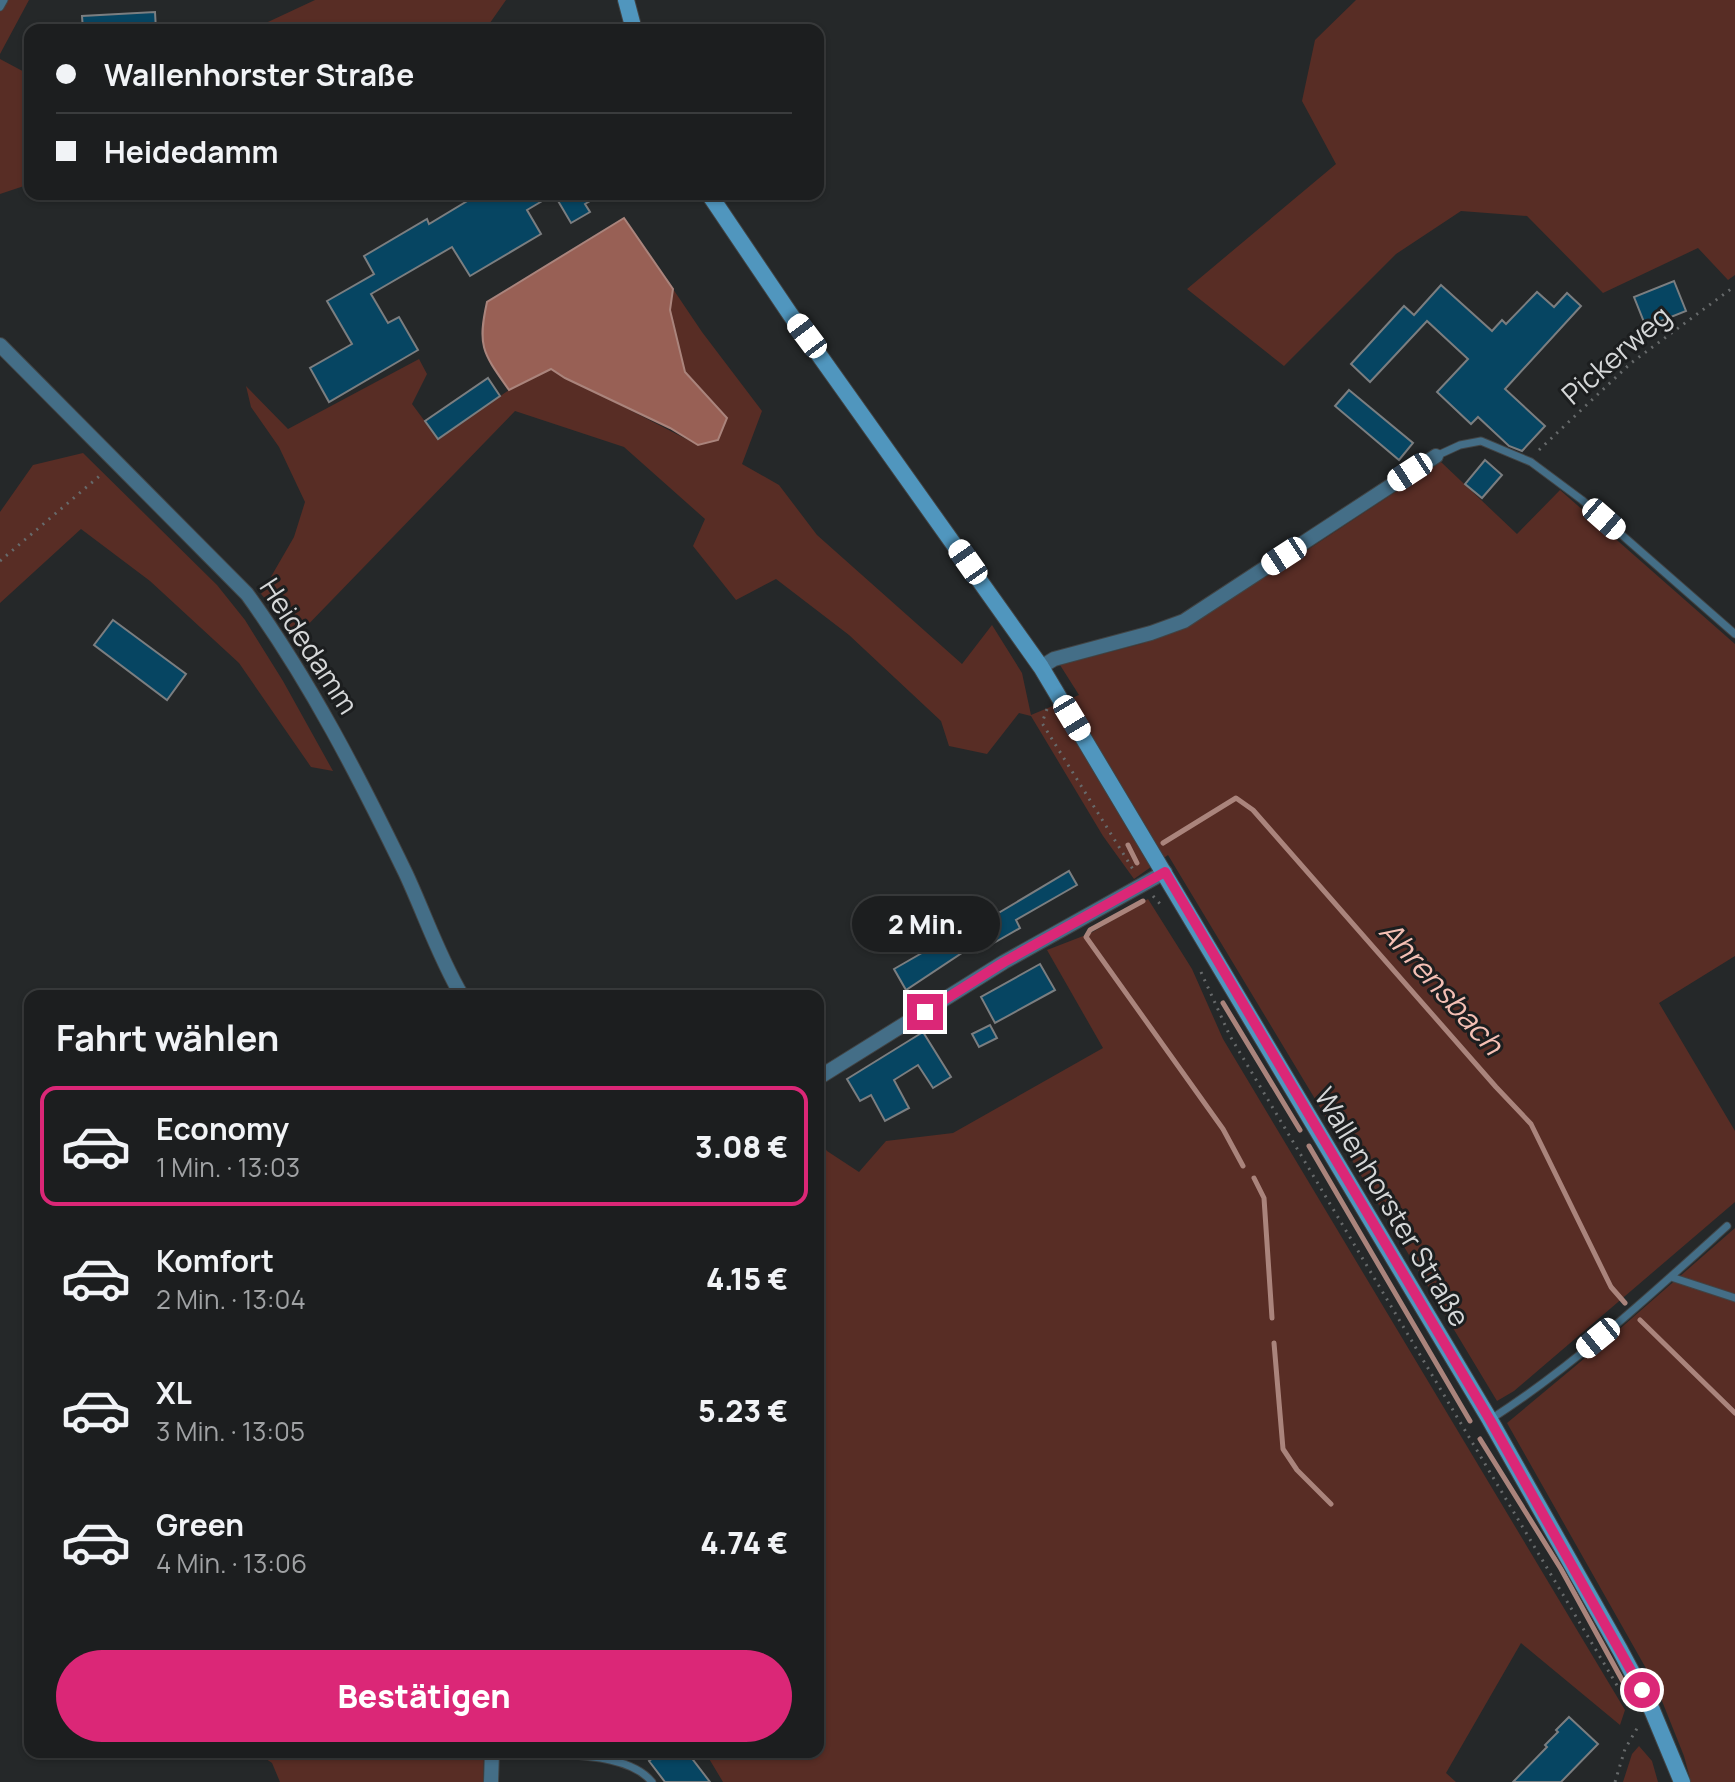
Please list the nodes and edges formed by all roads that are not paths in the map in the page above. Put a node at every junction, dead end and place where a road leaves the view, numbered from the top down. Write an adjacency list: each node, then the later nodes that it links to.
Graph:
1 (4, 0): 3 (lane)
2 (626, 0): 4 (main road)
3 (0, 7)
4 (632, 24)
5 (713, 200): 9 (main road, Wallenhorster Straße)
6 (0, 345): 11 (street, Heidedamm)
7 (1436, 456): 8 (lane); 9 (street)
8 (1735, 634)
9 (1041, 667): 10 (main road, Wallenhorster Straße)
10 (1165, 872): 12 (street); 16 (main road, Wallenhorster Straße)
11 (458, 990)
12 (824, 1074)
13 (1727, 1226): 14 (lane)
14 (1671, 1277): 15 (lane); 16 (lane)
15 (1735, 1298)
16 (1490, 1420): 21 (main road, Wallenhorster Straße)
17 (492, 1758): 19 (street)
18 (588, 1758): 20 (lane)
19 (491, 1782)
20 (652, 1782)
21 (1682, 1782)

